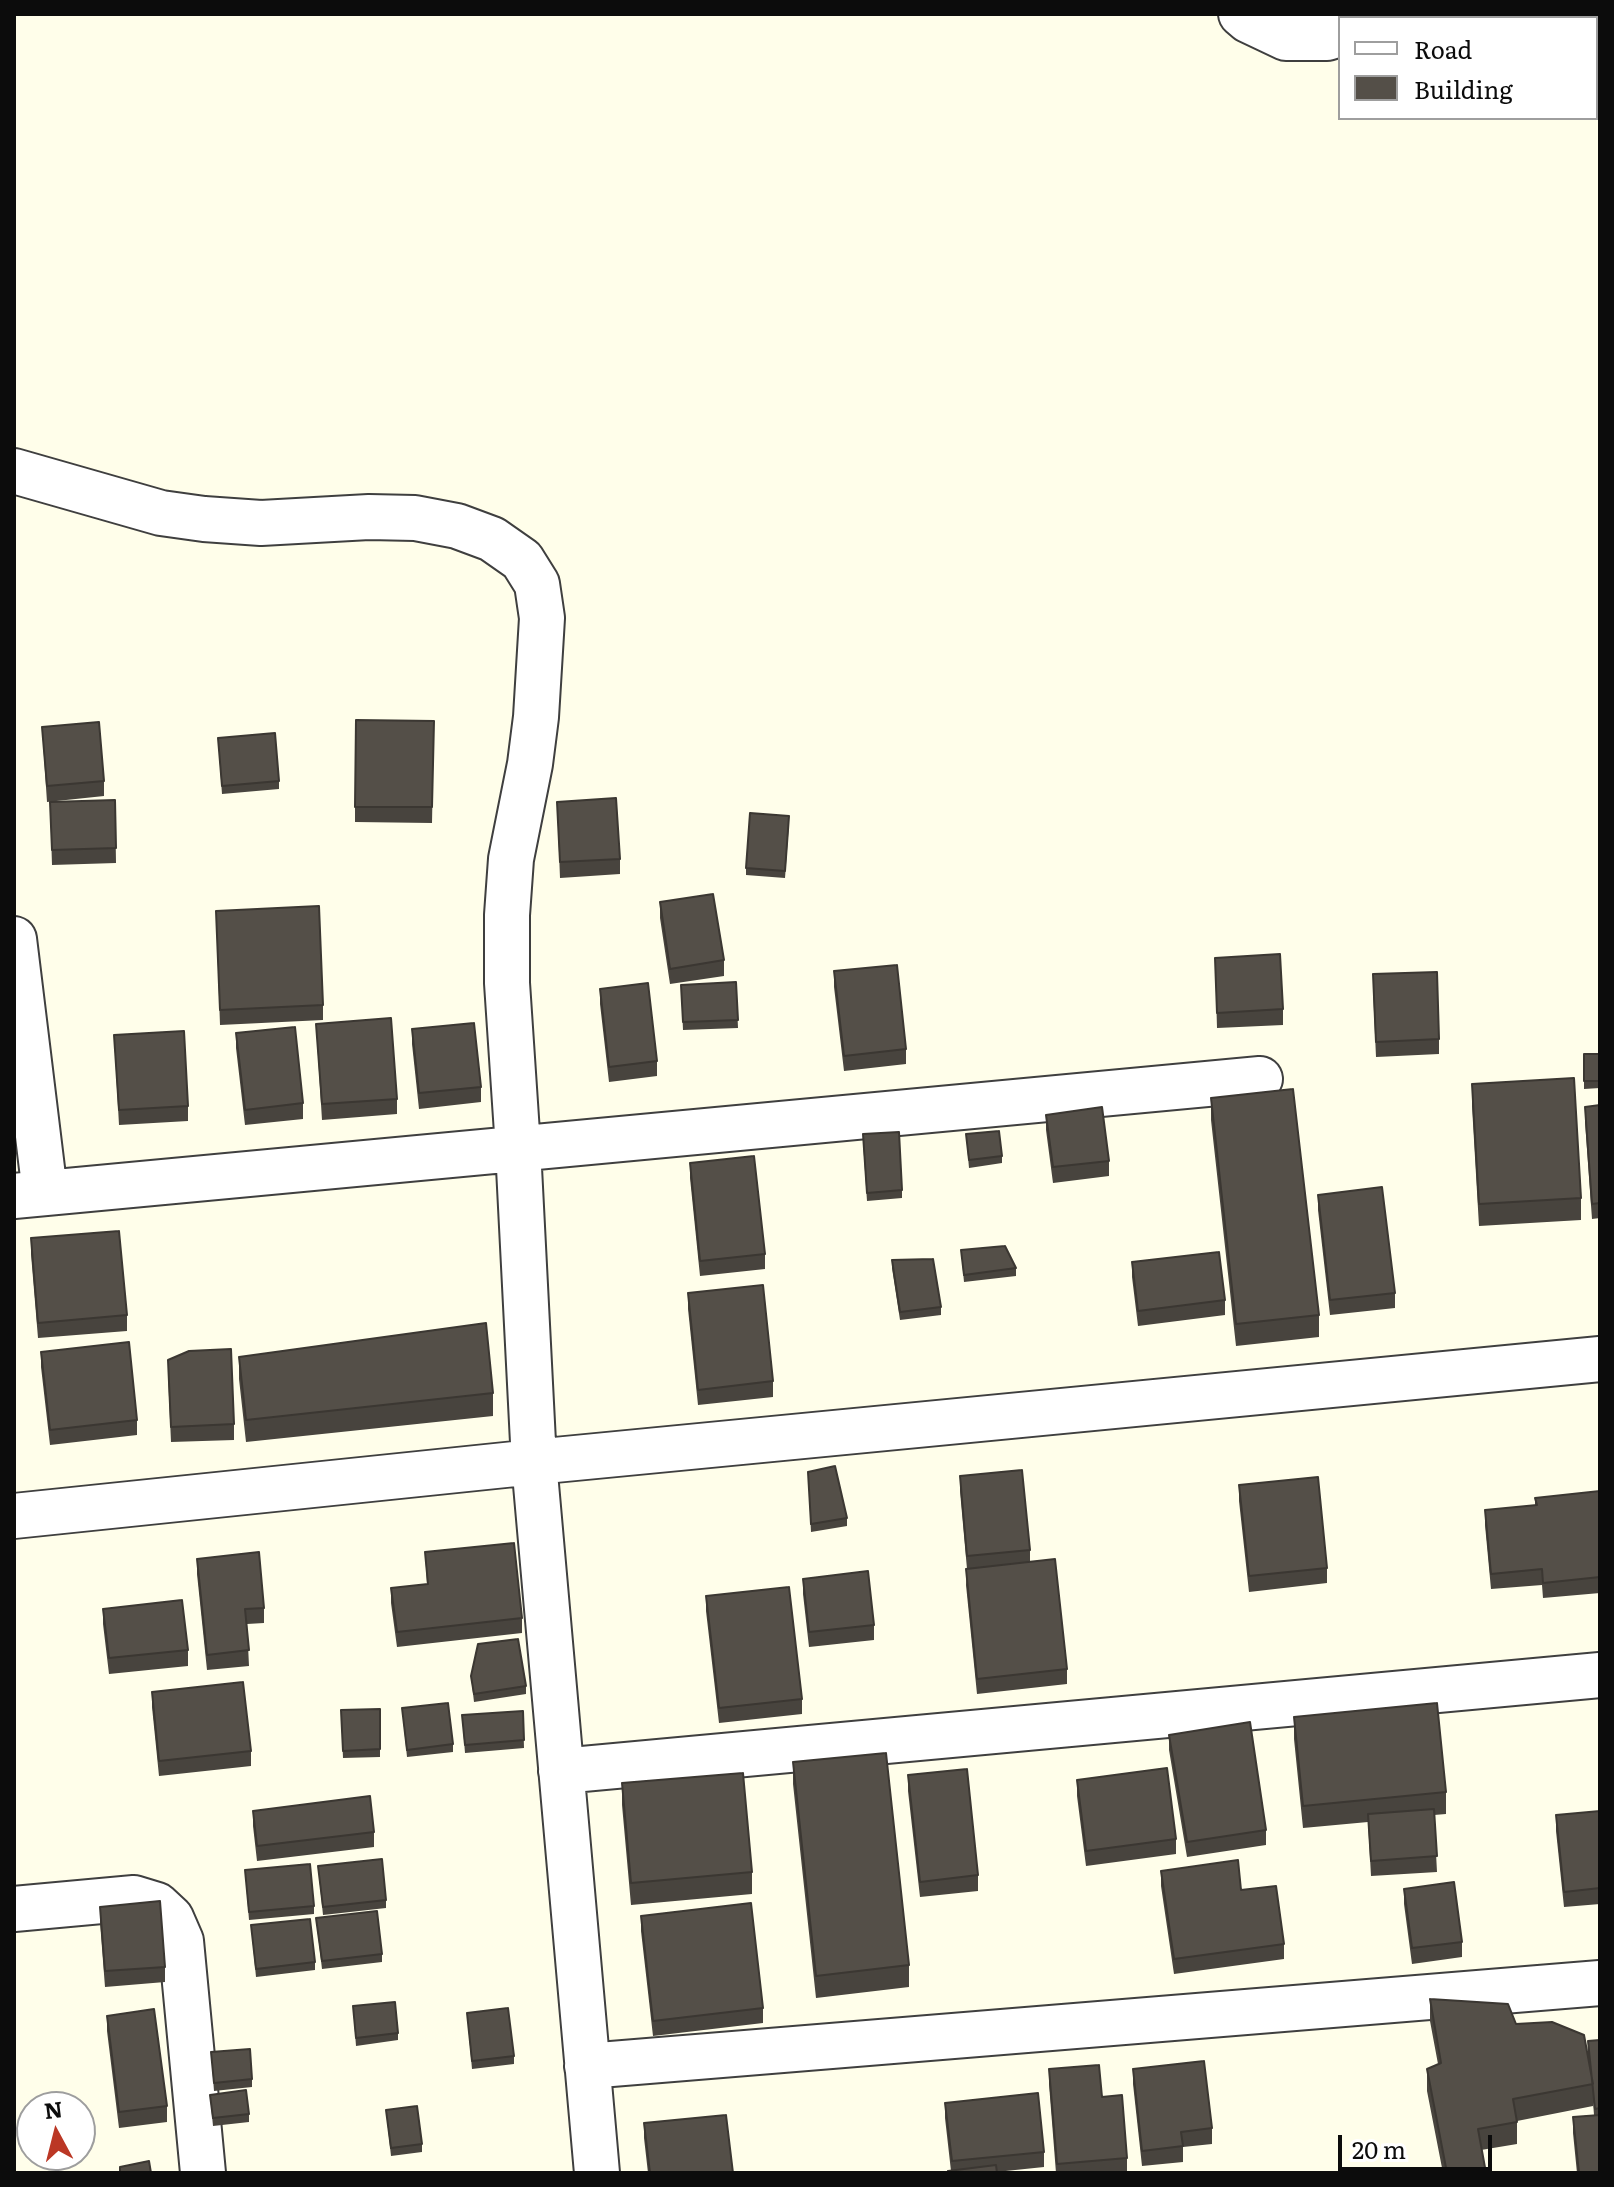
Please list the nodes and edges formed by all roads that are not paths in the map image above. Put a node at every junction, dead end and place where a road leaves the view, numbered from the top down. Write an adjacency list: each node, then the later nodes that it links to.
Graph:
1 (1241, 14): 2 (street)
2 (1338, 35)
3 (14, 471): 6 (street)
4 (14, 939): 7 (street)
5 (1260, 1079): 6 (street)
6 (518, 1148): 7 (street); 9 (street)
7 (30, 1194)
8 (1600, 1359): 9 (street)
9 (534, 1462): 10 (street); 12 (street)
10 (14, 1516)
11 (1600, 1675): 12 (street)
12 (561, 1771): 15 (street)
13 (14, 1909): 16 (street)
14 (1600, 1983): 15 (street)
15 (587, 2066): 17 (street)
16 (203, 2173)
17 (597, 2173)

